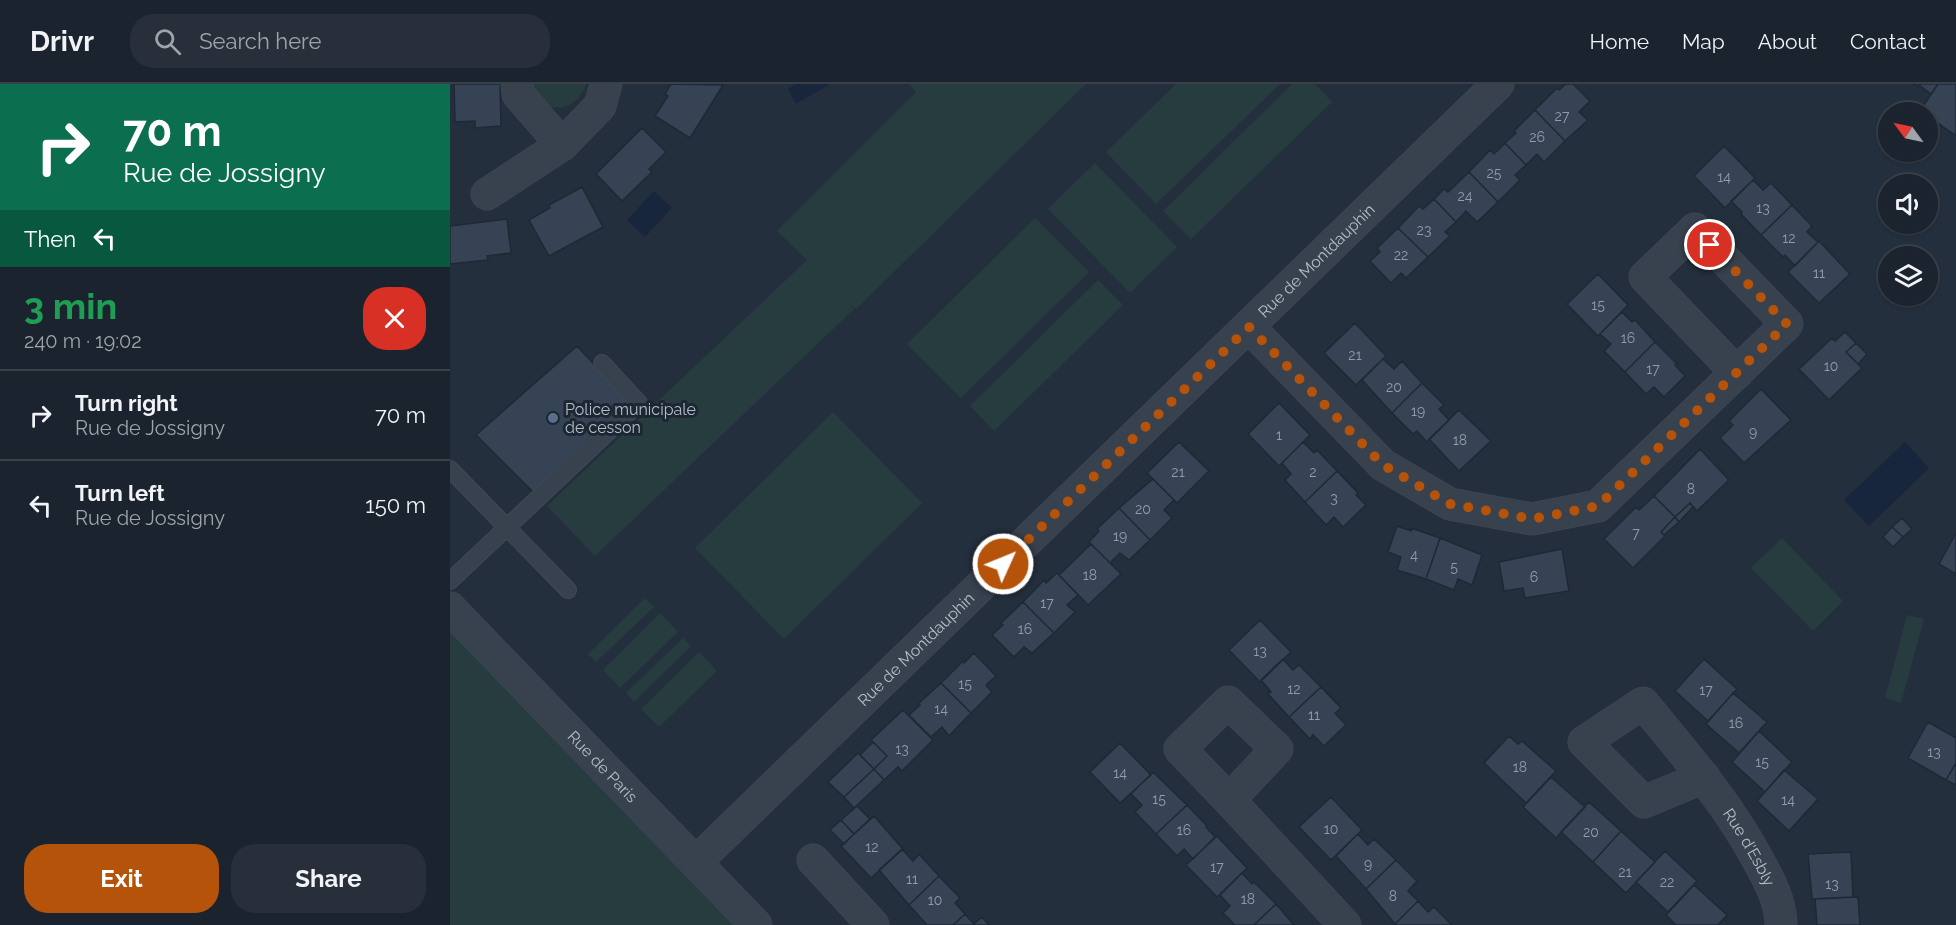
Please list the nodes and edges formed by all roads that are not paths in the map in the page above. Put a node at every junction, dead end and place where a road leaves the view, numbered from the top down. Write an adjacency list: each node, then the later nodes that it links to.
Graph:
1 (517, 84): 4 (street)
2 (606, 84): 4 (street)
3 (1498, 84): 6 (street, Rue de Montdauphin)
4 (562, 145): 5 (street)
5 (487, 194)
6 (1249, 327): 8 (street); 17 (street, Rue de Montdauphin)
7 (602, 363): 10 (lane)
8 (1737, 373): 8 (street)
9 (450, 470): 10 (lane)
10 (507, 528): 11 (lane); 12 (lane)
11 (450, 581)
12 (567, 590)
13 (450, 608): 17 (street, Rue de Paris)
14 (1704, 777): 21 (street, Rue d'Esbly)
15 (1229, 800): 20 (street)
16 (813, 860): 19 (street)
17 (696, 862): 18 (street, Rue de Paris)
18 (756, 925)
19 (873, 925)
20 (1345, 925)
21 (1782, 925)

